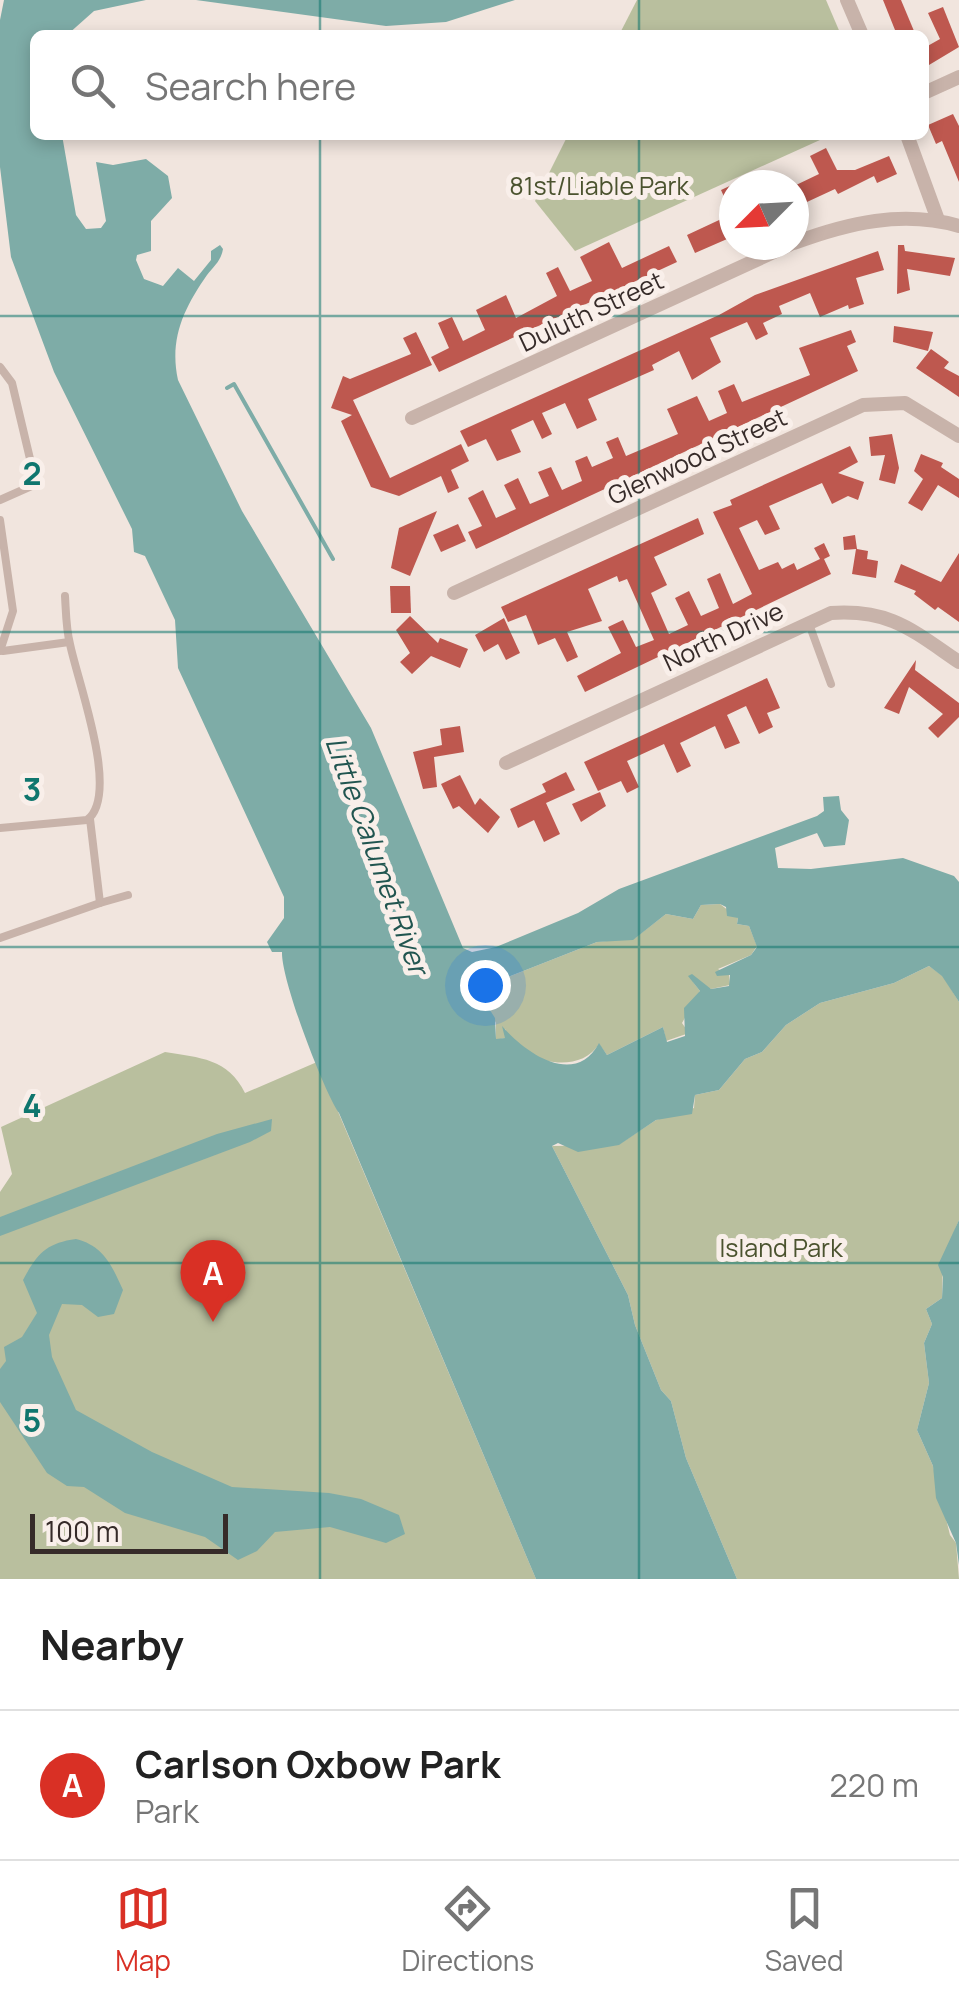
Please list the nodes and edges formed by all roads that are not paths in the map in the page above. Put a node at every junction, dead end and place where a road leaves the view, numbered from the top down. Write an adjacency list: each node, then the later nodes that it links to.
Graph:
1 (847, 0): 2 (street)
2 (860, 30)
3 (959, 77): 4 (street)
4 (929, 90)
5 (908, 140): 6 (street)
6 (938, 220): 7 (street, Duluth Street); 8 (street, Duluth Street)
7 (959, 226)
8 (809, 237)
9 (756, 260): 11 (street, Duluth Street)
10 (0, 366): 13 (lane)
11 (412, 418)
12 (959, 436): 15 (street, Glenwood Street)
13 (0, 500)
14 (0, 520): 19 (lane)
15 (454, 593)
16 (65, 596): 18 (lane)
17 (808, 621): 20 (street, North Drive); 21 (lane); 22 (street, North Drive)
18 (69, 642): 19 (lane); 23 (lane)
19 (2, 651)
20 (959, 662)
21 (831, 684)
22 (506, 763)
23 (90, 819): 24 (lane); 26 (lane)
24 (0, 828)
25 (128, 895): 26 (lane)
26 (100, 903): 27 (lane)
27 (0, 938)

